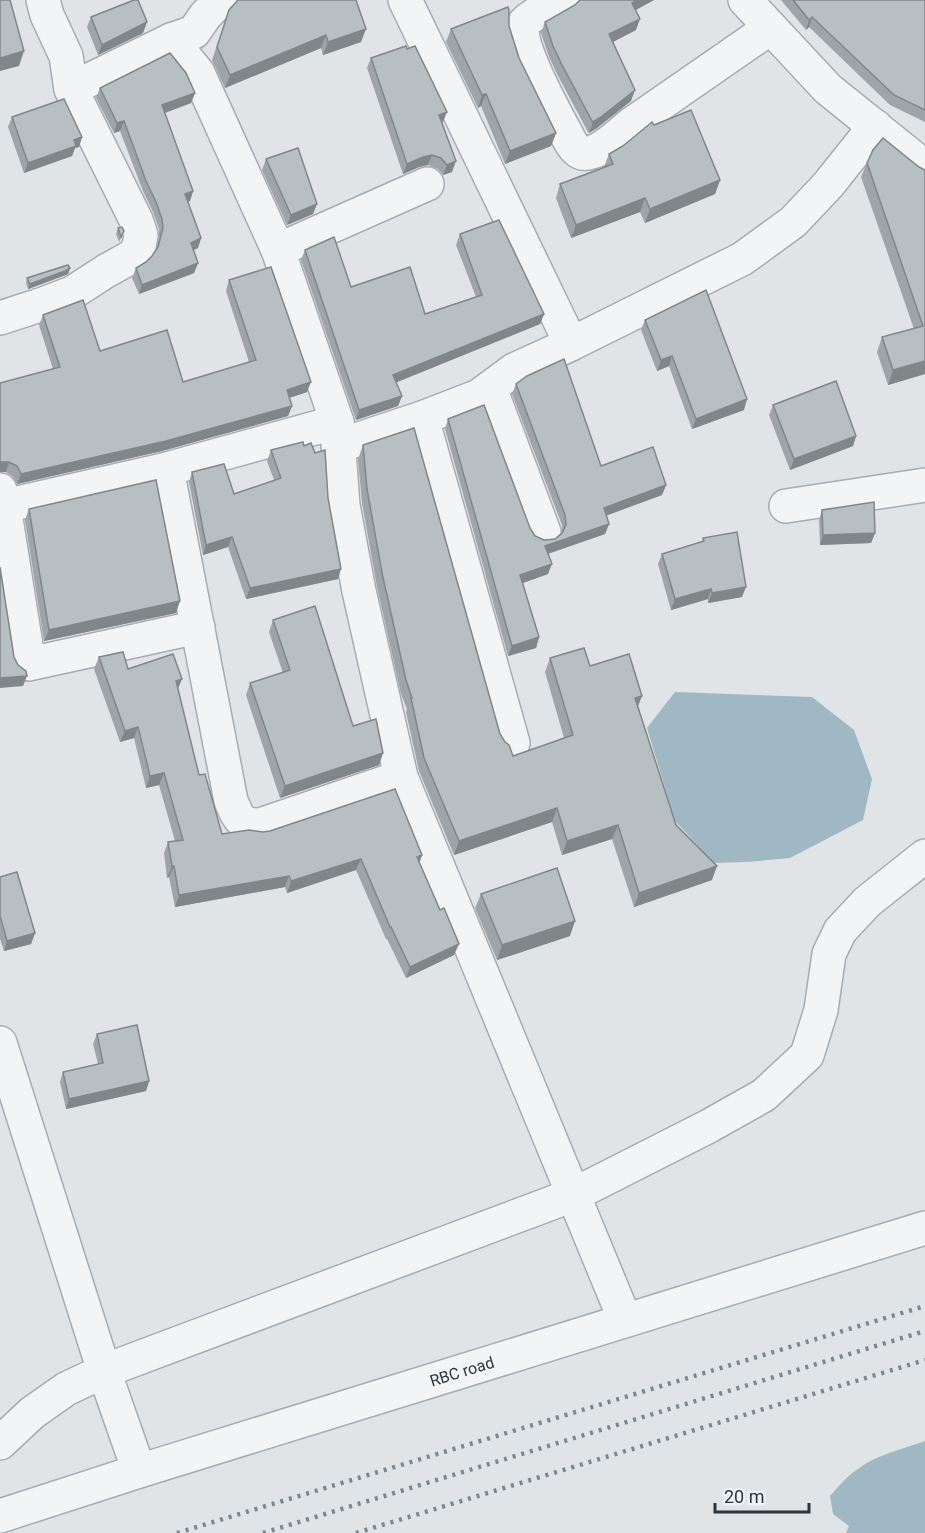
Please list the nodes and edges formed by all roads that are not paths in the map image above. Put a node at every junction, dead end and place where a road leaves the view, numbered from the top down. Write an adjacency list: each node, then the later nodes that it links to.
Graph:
1 (43, 0): 8 (street)
2 (220, 0): 7 (street)
3 (405, 0): 14 (street)
4 (562, 0): 6 (street)
5 (746, 0): 6 (street)
6 (770, 27): 9 (street)
7 (171, 40): 8 (street); 12 (street)
8 (71, 89): 13 (street)
9 (875, 126): 10 (street); 14 (street)
10 (925, 166)
11 (427, 184): 12 (street)
12 (278, 250): 17 (street)
13 (0, 318)
14 (571, 344): 15 (street)
15 (490, 388): 16 (street); 22 (street)
16 (422, 418): 17 (street); 24 (street)
17 (338, 434): 18 (street); 25 (street)
18 (167, 470): 20 (street); 23 (street)
19 (925, 486): 21 (street)
20 (2, 498): 23 (street)
21 (786, 506)
22 (543, 532)
23 (198, 627): 25 (street)
24 (513, 742)
25 (401, 777): 28 (street)
26 (925, 856): 28 (street)
27 (0, 1043): 31 (street)
28 (573, 1195): 30 (street); 31 (street)
29 (925, 1228): 30 (street, RBC road)
30 (626, 1320): 33 (street, RBC road)
31 (104, 1371): 32 (street); 33 (street)
32 (0, 1443)
33 (139, 1471): 34 (street, RBC road)
34 (0, 1516)

